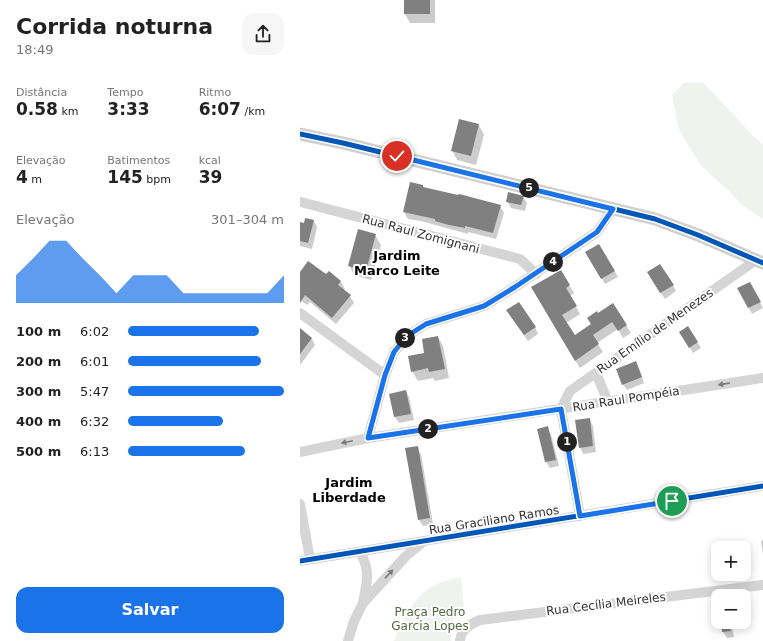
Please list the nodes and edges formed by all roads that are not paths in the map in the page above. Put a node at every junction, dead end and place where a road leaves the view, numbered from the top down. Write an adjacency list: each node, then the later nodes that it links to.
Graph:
1 (300, 134): 3 (street)
2 (301, 202): 5 (street, Rua Raul Zomignani)
3 (613, 209): 4 (street); 5 (street)
4 (760, 261): 7 (street, Rua Emílio de Menezes)
5 (536, 274): 8 (street)
6 (300, 313): 8 (street)
7 (596, 373): 10 (street); 11 (street, Rua Emílio de Menezes)
8 (385, 375): 12 (street)
9 (763, 378): 10 (street, Rua Raul Pompéia, one-way to 10)
10 (608, 402): 11 (street, Rua Raul Pompéia)
11 (561, 409): 12 (street, Rua Raul Pompéia); 16 (street)
12 (368, 438): 13 (street, Rua Raul Pompéia, one-way to 13)
13 (300, 452)
14 (763, 486): 16 (street, Rua Graciliano Ramos)
15 (300, 504): 19 (street)
16 (580, 516): 17 (street, Rua Graciliano Ramos)
17 (424, 541): 18 (street, Rua Graciliano Ramos); 22 (street, one-way to 17)
18 (360, 552): 19 (street, Rua Graciliano Ramos); 22 (street)
19 (310, 559): 20 (street, Rua Graciliano Ramos)
20 (300, 561)
21 (763, 585): 24 (street, Rua Cecília Meireles)
22 (363, 603): 23 (street)
23 (348, 641)
24 (460, 641)

